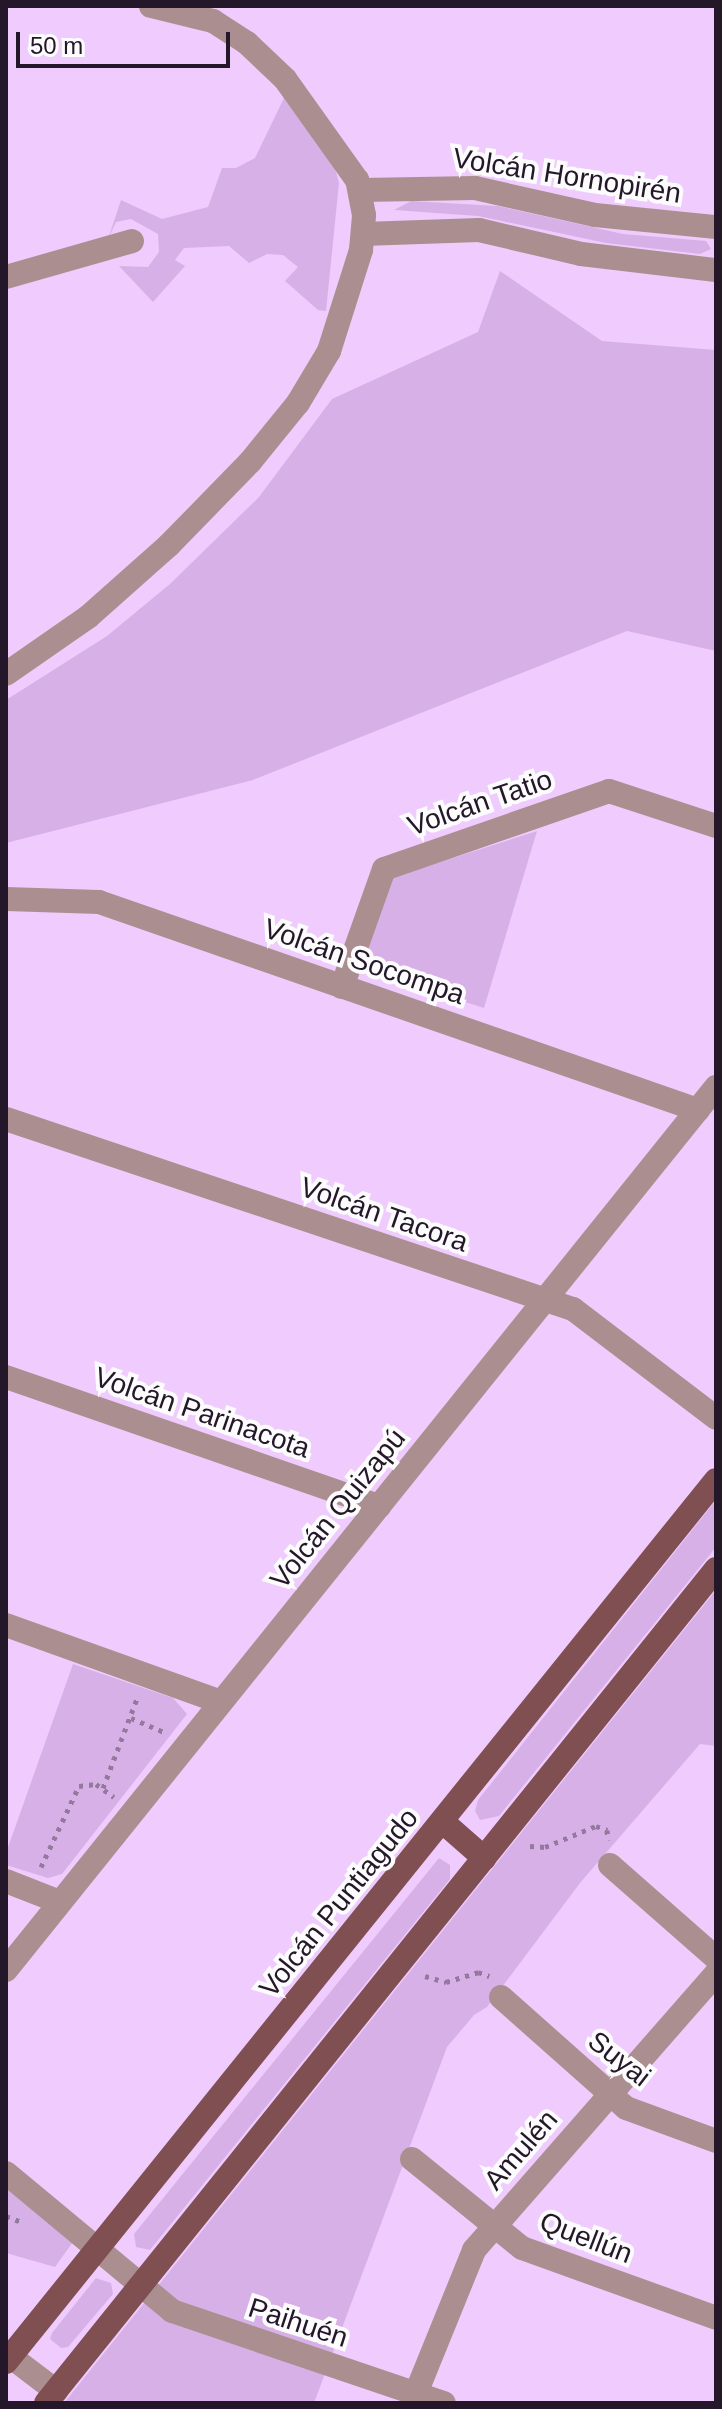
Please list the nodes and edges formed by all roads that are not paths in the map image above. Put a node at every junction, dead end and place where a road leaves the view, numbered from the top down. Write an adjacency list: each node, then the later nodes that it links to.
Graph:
1 (151, 6): 2 (street)
2 (362, 195): 3 (street, Volcán Hornopirén); 4 (street)
3 (716, 227)
4 (363, 234): 6 (street); 8 (street)
5 (132, 241): 7 (street)
6 (716, 270)
7 (6, 277)
8 (6, 674)
9 (716, 826): 11 (street, Volcán Tatio)
10 (6, 899): 11 (street, Volcán Socompa)
11 (342, 987): 13 (street, Volcán Socompa)
12 (716, 1087): 13 (street, Volcán Quizapú)
13 (698, 1110): 15 (street, Volcán Quizapú)
14 (6, 1119): 15 (street, Volcán Tacora)
15 (544, 1301): 17 (street, Volcán Tacora); 19 (street, Volcán Quizapú)
16 (6, 1377): 19 (street, Volcán Parinacota)
17 (716, 1418)
18 (716, 1480): 23 (main road, Volcán Puntiagudo)
19 (379, 1506): 22 (street, Volcán Quizapú)
20 (716, 1569): 24 (main road)
21 (6, 1625): 22 (street)
22 (221, 1702): 27 (street, Volcán Quizapú)
23 (443, 1822): 24 (main road); 37 (main road, Volcán Puntiagudo)
24 (484, 1858): 38 (main road)
25 (610, 1865): 28 (street)
26 (18, 1886): 27 (street)
27 (60, 1902): 29 (street, Volcán Quizapú)
28 (716, 1958)
29 (6, 1970)
30 (716, 1974): 32 (street, Amulén)
31 (501, 1997): 32 (street, Suyai)
32 (609, 2095): 33 (street, Suyai); 36 (street, Amulén)
33 (716, 2141)
34 (412, 2159): 36 (street, Quellún)
35 (6, 2173): 37 (street, Paihuén)
36 (493, 2227): 39 (street, Quellún); 42 (street, Amulén)
37 (100, 2247): 38 (street, Paihuén); 40 (main road, Volcán Puntiagudo)
38 (141, 2285): 41 (main road); 42 (street, Paihuén)
39 (716, 2318)
40 (8, 2357): 41 (street)
41 (51, 2397)
42 (414, 2398): 43 (street, Paihuén)
43 (444, 2403)

